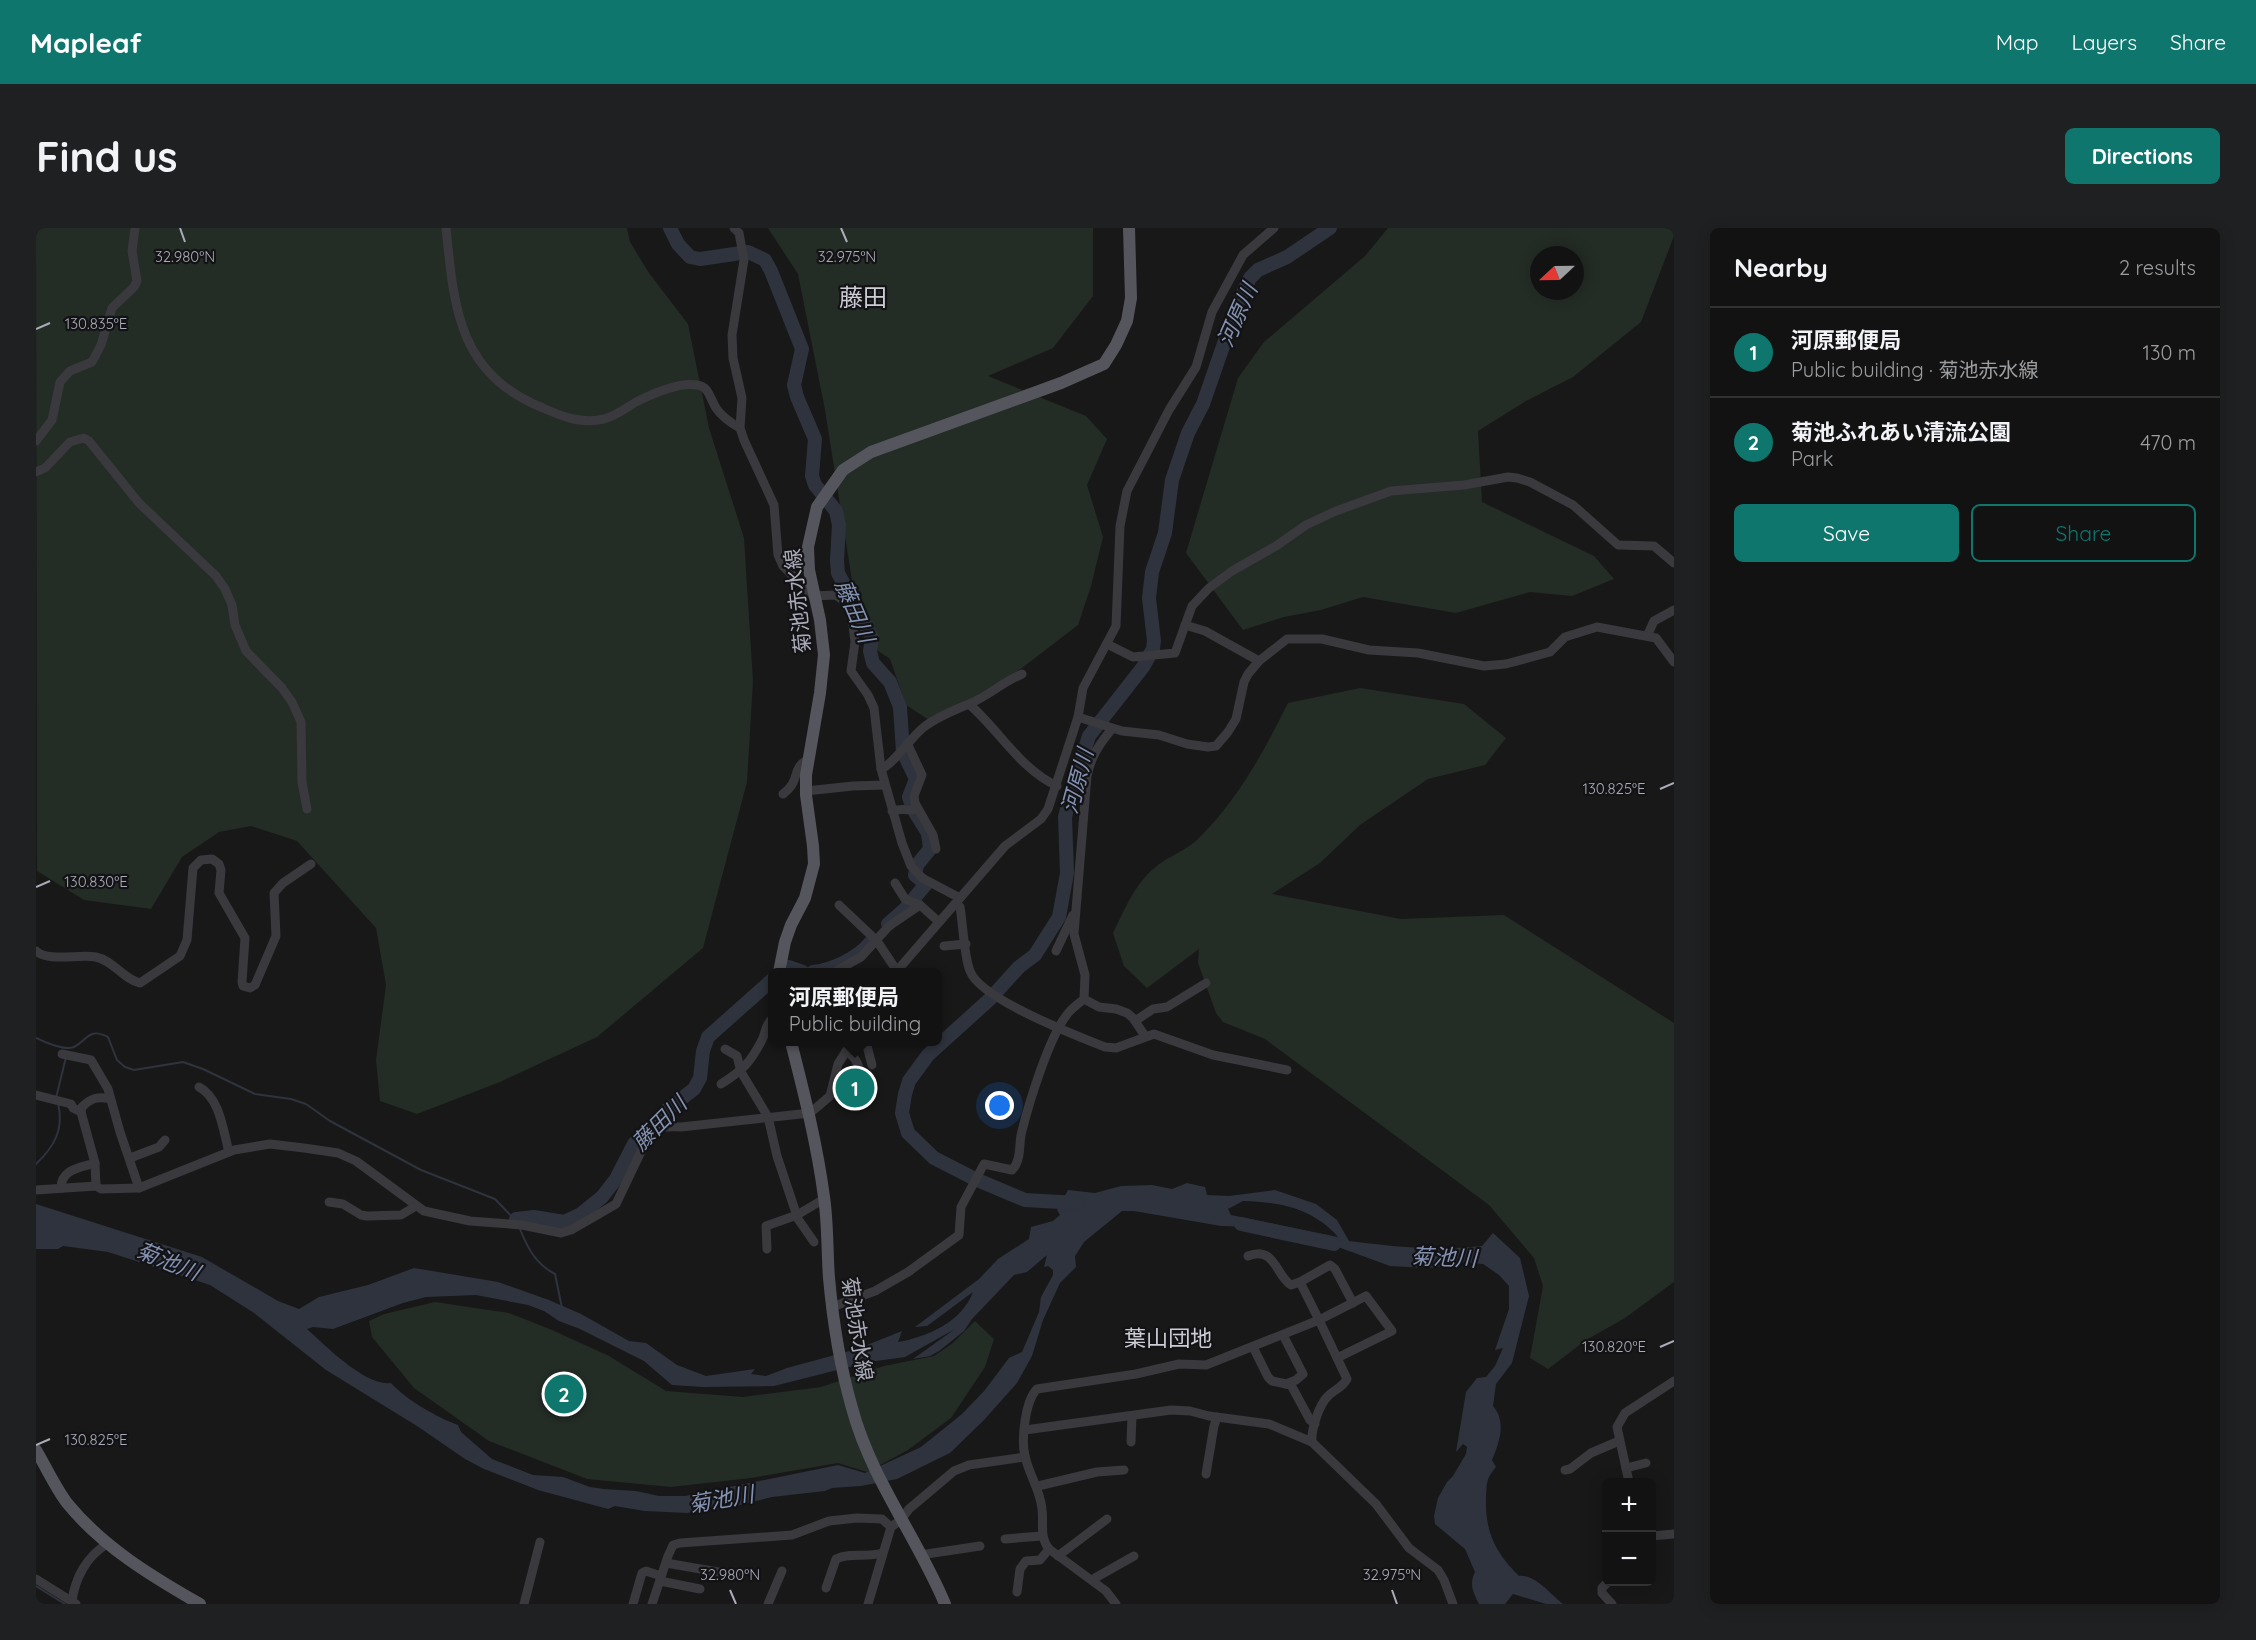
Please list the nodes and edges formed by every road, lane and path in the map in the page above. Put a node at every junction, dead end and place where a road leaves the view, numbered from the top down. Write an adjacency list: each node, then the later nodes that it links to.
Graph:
1 (135, 228): 7 (street)
2 (446, 228): 6 (street)
3 (734, 228): 6 (street)
4 (1130, 228): 10 (main road, 菊池赤水線)
5 (1274, 228): 14 (street)
6 (740, 428): 10 (street)
7 (36, 441)
8 (36, 472): 28 (street)
9 (1674, 563): 12 (street)
10 (813, 596): 22 (main road, 菊池赤水線); 23 (street)
11 (1674, 610): 13 (street)
12 (1185, 625): 14 (street); 15 (street)
13 (1647, 636): 15 (street); 16 (street)
14 (1107, 644): 19 (street)
15 (1259, 661): 20 (street)
16 (1674, 662)
17 (1022, 674): 18 (street)
18 (969, 704): 21 (street); 25 (street)
19 (1078, 717): 20 (street); 25 (street)
20 (1112, 729): 37 (street)
21 (906, 743): 23 (street); 29 (street)
22 (807, 760): 26 (main road, 菊池赤水線); 27 (street)
23 (881, 769): 24 (street)
24 (885, 785): 26 (street); 30 (street)
25 (1057, 786): 34 (street)
26 (806, 791): 44 (main road, 菊池赤水線)
27 (783, 794)
28 (307, 808)
29 (917, 809): 30 (street); 31 (street)
30 (892, 811): 34 (street)
31 (936, 849)
32 (311, 864): 42 (street)
33 (895, 883): 36 (street)
34 (958, 900): 38 (street); 40 (street)
35 (839, 905): 39 (street)
36 (921, 905): 38 (street); 39 (street)
37 (1076, 911): 43 (street); 49 (street)
38 (939, 922): 47 (street)
39 (877, 941): 45 (street); 46 (street)
40 (966, 944): 41 (street); 52 (street)
41 (944, 946)
42 (36, 951)
43 (1056, 951)
44 (780, 968)
45 (841, 968)
46 (894, 968)
47 (899, 968)
48 (1206, 983): 50 (street)
49 (1084, 999): 50 (street); 52 (street)
50 (1135, 1021): 53 (street)
51 (768, 1023): 64 (street)
52 (1058, 1028): 53 (street); 90 (street)
53 (1145, 1035): 63 (street)
54 (792, 1046): 71 (main road, 菊池赤水線)
55 (849, 1046): 59 (street)
56 (867, 1046): 62 (street)
57 (82, 1048): 61 (street)
58 (726, 1049): 64 (street)
59 (846, 1051): 65 (street); 71 (street)
60 (62, 1054): 61 (street)
61 (86, 1058): 69 (street)
62 (872, 1065)
63 (1287, 1070)
64 (741, 1072): 66 (street); 72 (street)
65 (861, 1083)
66 (721, 1084)
67 (198, 1087): 74 (street)
68 (36, 1095): 70 (street)
69 (110, 1099): 70 (street); 75 (street)
70 (81, 1112): 76 (street)
71 (810, 1113): 72 (street); 81 (main road, 菊池赤水線)
72 (768, 1117): 83 (street); 84 (street)
73 (165, 1140): 75 (street)
74 (229, 1152): 79 (street); 83 (street)
75 (130, 1158): 79 (street)
76 (95, 1162): 77 (street); 78 (street)
77 (96, 1186): 78 (street); 79 (street)
78 (61, 1188): 80 (street)
79 (139, 1188)
80 (36, 1191)
81 (824, 1199): 84 (street); 90 (main road, 菊池赤水線)
82 (329, 1202): 83 (street)
83 (416, 1206)
84 (797, 1215): 85 (street); 86 (street)
85 (814, 1242)
86 (767, 1249)
87 (1248, 1256): 88 (street)
88 (1300, 1282): 89 (street); 91 (street)
89 (1353, 1303): 91 (street); 94 (street)
90 (832, 1307): 114 (main road, 菊池赤水線)
91 (1318, 1320): 92 (street); 94 (street)
92 (1283, 1335): 93 (street); 96 (street)
93 (1253, 1347): 96 (street); 100 (street)
94 (1337, 1358): 99 (street)
95 (1674, 1381): 101 (street)
96 (1286, 1384): 99 (street)
97 (1131, 1416): 98 (street); 100 (street); 102 (street)
98 (1217, 1417): 103 (street); 110 (street)
99 (1315, 1424): 103 (street)
100 (1025, 1430): 105 (street)
101 (1619, 1441): 107 (street); 109 (street)
102 (1131, 1442)
103 (1312, 1442): 146 (street)
104 (36, 1450): 120 (main road)
105 (1025, 1457): 112 (street); 114 (street)
106 (1646, 1462): 107 (street)
107 (1626, 1468): 111 (street)
108 (1124, 1470): 112 (street)
109 (1565, 1470)
110 (1206, 1474)
111 (1628, 1478)
112 (1038, 1486): 116 (street)
113 (1107, 1519): 125 (street)
114 (896, 1524): 123 (street); 124 (main road, 菊池赤水線); 127 (street)
115 (1674, 1534): 117 (street)
116 (1042, 1536): 118 (street); 122 (street)
117 (1656, 1536)
118 (1005, 1539)
119 (540, 1542): 139 (street)
120 (107, 1544): 137 (street); 138 (main road)
121 (980, 1546): 124 (street)
122 (1049, 1549): 125 (street); 136 (street)
123 (882, 1553): 134 (street); 143 (street)
124 (920, 1555): 144 (main road, 菊池赤水線)
125 (1058, 1556): 132 (street)
126 (1134, 1556): 132 (street)
127 (666, 1563): 129 (street); 131 (street)
128 (782, 1571): 142 (street)
129 (741, 1576)
130 (36, 1579): 137 (street)
131 (660, 1579): 135 (street); 140 (street); 141 (street)
132 (1094, 1582): 145 (street)
133 (1604, 1586): 147 (street)
134 (826, 1588)
135 (700, 1589)
136 (1017, 1592)
137 (74, 1603)
138 (200, 1604)
139 (524, 1604)
140 (633, 1604)
141 (652, 1604)
142 (768, 1604)
143 (868, 1604)
144 (945, 1604)
145 (1116, 1604)
146 (1453, 1604)
147 (1612, 1604)

